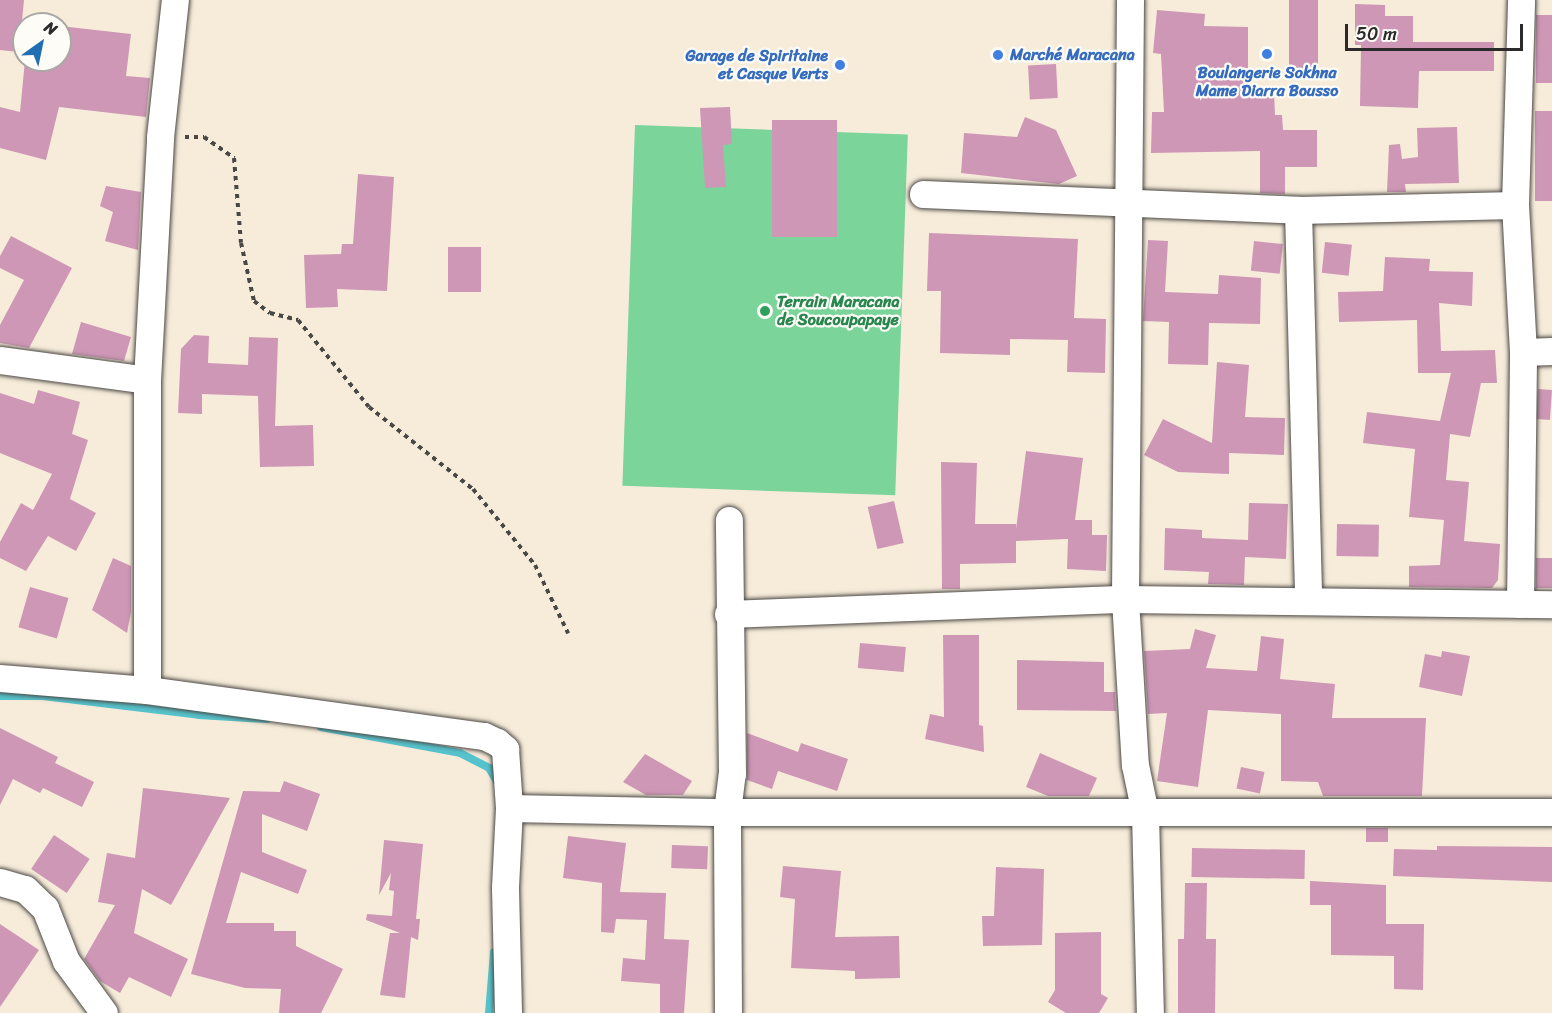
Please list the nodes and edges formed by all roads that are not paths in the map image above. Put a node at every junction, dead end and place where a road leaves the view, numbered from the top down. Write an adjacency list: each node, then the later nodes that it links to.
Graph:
1 (175, 0): 11 (street)
2 (1130, 0): 5 (street)
3 (1521, 0): 6 (street)
4 (922, 194): 5 (street)
5 (1128, 202): 7 (street); 13 (street)
6 (1515, 205): 7 (street); 9 (street)
7 (1298, 210): 14 (street)
8 (1552, 351): 9 (street)
9 (1523, 352): 15 (street)
10 (0, 360): 11 (street)
11 (147, 380): 19 (street)
12 (729, 520): 17 (street)
13 (1125, 599): 14 (street); 17 (street); 23 (street)
14 (1308, 599): 15 (street)
15 (1520, 603): 16 (street)
16 (1552, 604)
17 (728, 614): 21 (street)
18 (0, 678): 19 (street)
19 (147, 690): 20 (street)
20 (509, 808): 21 (street); 26 (street)
21 (727, 812): 23 (street); 27 (street)
22 (1552, 812): 23 (street)
23 (1145, 813): 28 (street)
24 (0, 882): 25 (street)
25 (104, 1013)
26 (508, 1013)
27 (728, 1013)
28 (1150, 1013)

